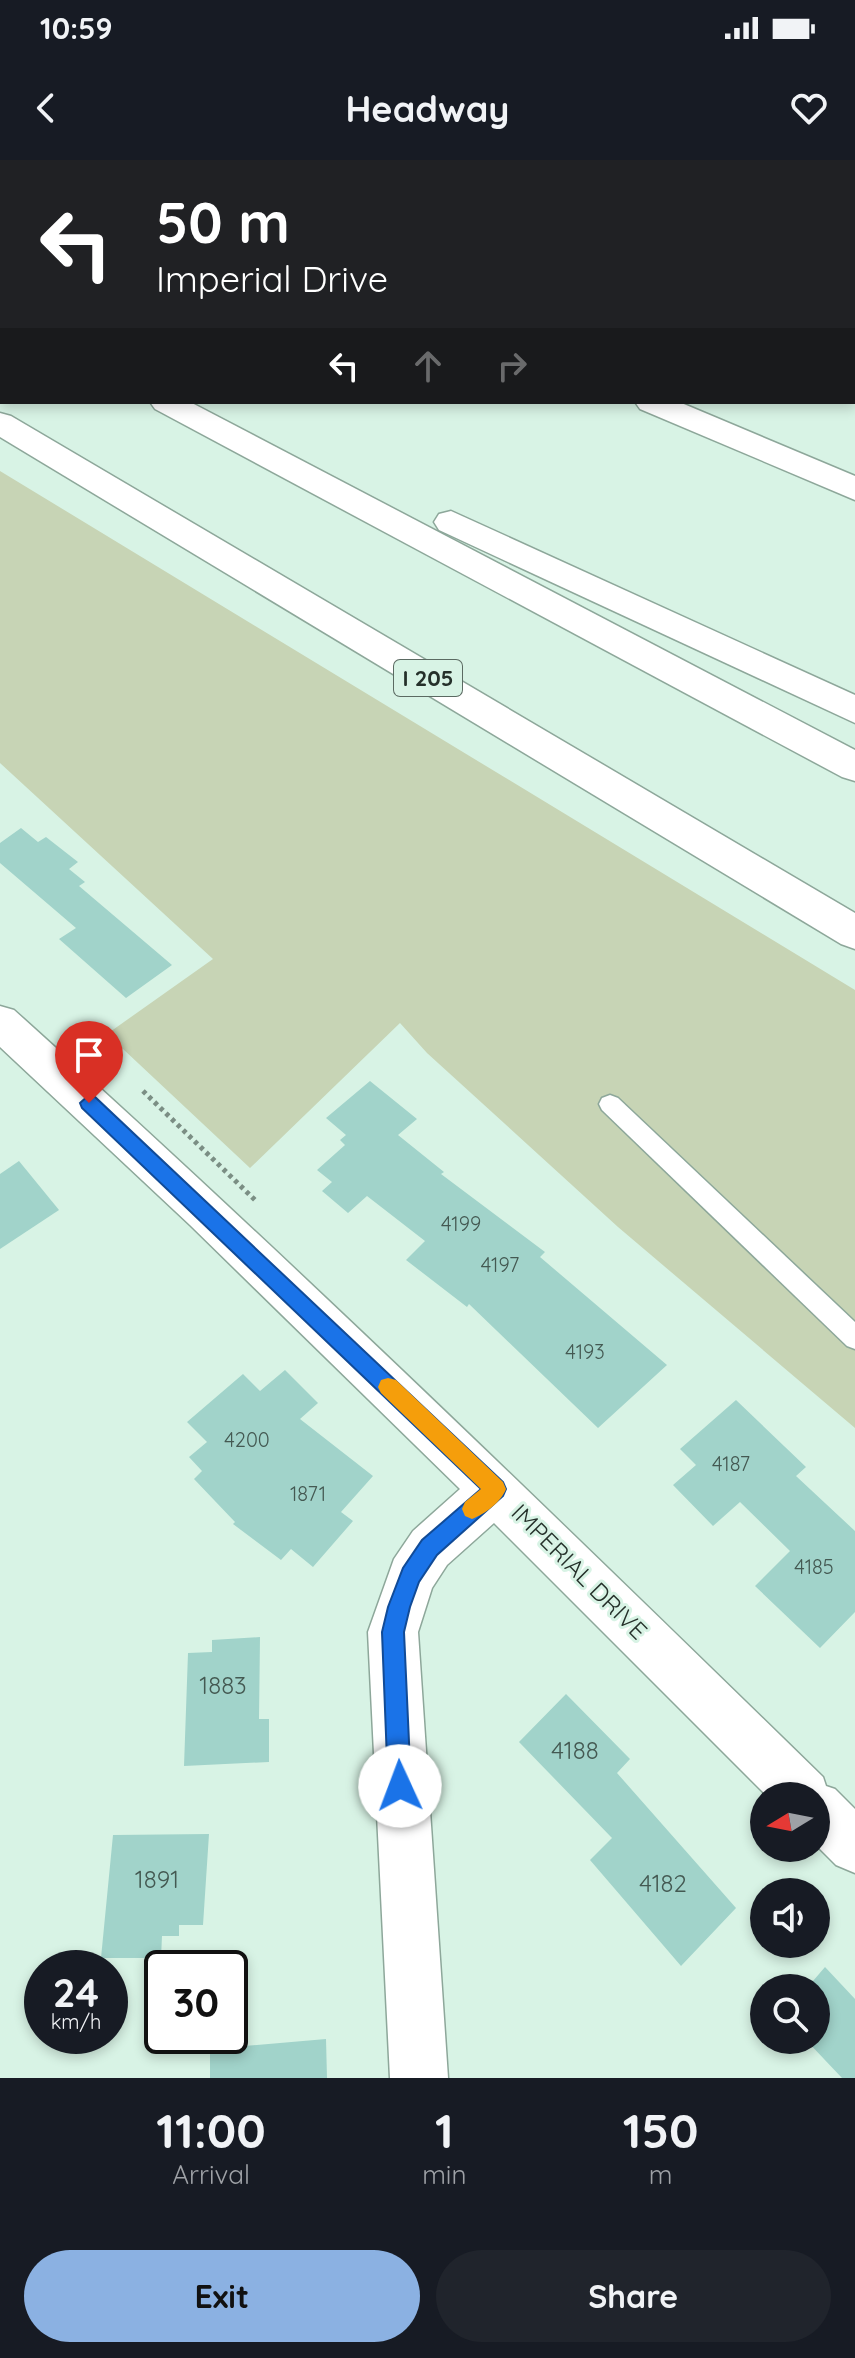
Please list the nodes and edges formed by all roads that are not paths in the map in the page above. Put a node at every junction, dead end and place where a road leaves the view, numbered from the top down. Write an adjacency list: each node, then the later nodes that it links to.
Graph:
1 (170, 404): 7 (main road)
2 (199, 404): 6 (main road)
3 (656, 404): 5 (main road)
4 (0, 423): 8 (main road, I 205)
5 (855, 489)
6 (855, 710)
7 (855, 767)
8 (855, 933)
9 (0, 1022): 12 (street, IMPERIAL DRIVE)
10 (610, 1104): 11 (lane)
11 (855, 1338)
12 (496, 1489): 13 (street, IMPERIAL DRIVE); 16 (street)
13 (790, 1782)
14 (830, 1822): 15 (street)
15 (855, 1846)
16 (419, 2078)

